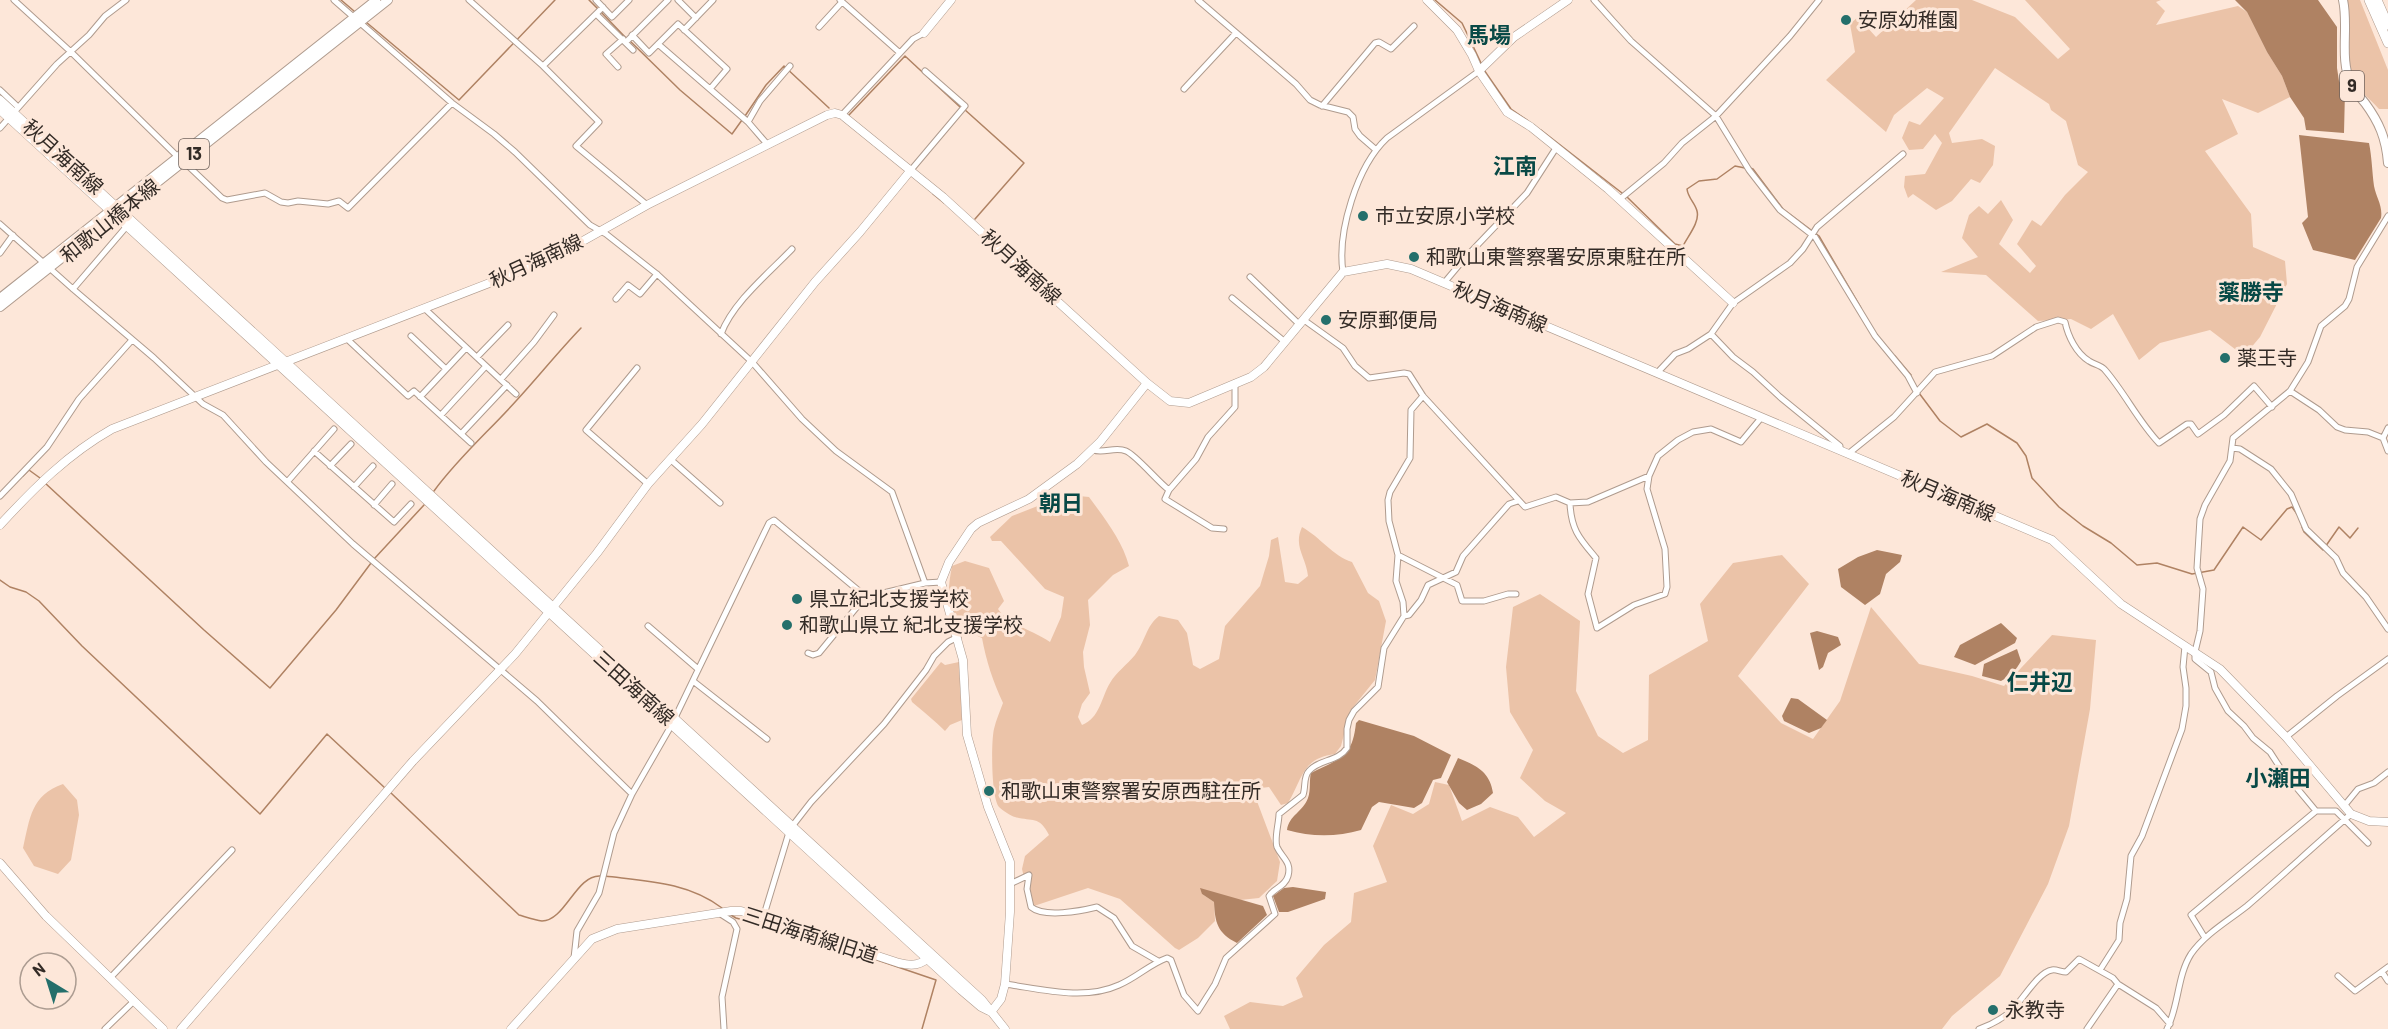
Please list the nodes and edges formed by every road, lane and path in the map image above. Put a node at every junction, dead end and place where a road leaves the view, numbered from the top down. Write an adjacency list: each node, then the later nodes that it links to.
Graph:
1 (14, 0): 37 (street)
2 (126, 0): 37 (street)
3 (334, 0): 25 (street)
4 (376, 0): 25 (main road, 和歌山橋本線 / 13)
5 (388, 0): 25 (main road, 和歌山橋本線 / 13)
6 (469, 0): 39 (street)
7 (596, 0): 22 (street)
8 (629, 0): 22 (street)
9 (668, 0): 32 (street)
10 (678, 0): 24 (street)
11 (713, 0): 24 (street)
12 (951, 0): 30 (main road)
13 (1198, 0): 31 (street)
14 (1426, 0): 42 (main road)
15 (1568, 0): 42 (main road)
16 (1594, 0): 53 (street)
17 (1819, 0): 53 (street)
18 (2343, 0): 61 (main road, 9)
19 (2369, 0): 35 (highway)
20 (2377, 0): 26 (highway)
21 (841, 1): 28 (street); 38 (street)
22 (603, 8): 23 (street)
23 (596, 14): 33 (street); 39 (street)
24 (696, 18): 29 (street)
25 (357, 20): 48 (street); 60 (main road, 和歌山橋本線 / 13)
26 (2388, 25)
27 (1414, 26): 49 (street)
28 (819, 27)
29 (684, 30): 34 (street); 44 (street)
30 (924, 33): 38 (street)
31 (1236, 33): 45 (street); 49 (street)
32 (632, 35): 33 (street); 34 (street)
33 (624, 40): 36 (street); 41 (street)
34 (658, 44): 44 (street)
35 (2388, 44)
36 (633, 50)
37 (71, 52): 51 (street); 60 (street)
38 (900, 53): 52 (street)
39 (543, 66): 64 (street)
40 (790, 66): 54 (street)
41 (618, 67)
42 (1479, 70): 57 (main road); 58 (street)
43 (925, 71): 62 (street)
44 (710, 89): 54 (street)
45 (1184, 89)
46 (0, 90): 51 (street)
47 (0, 100): 51 (main road, 秋月海南線)
48 (452, 103): 60 (street); 69 (street)
49 (1322, 106): 58 (street)
50 (0, 110): 51 (main road, 秋月海南線)
51 (9, 115): 55 (street); 65 (main road, 秋月海南線)
52 (842, 115): 56 (main road, 秋月海南線); 62 (main road, 秋月海南線)
53 (1716, 116): 63 (street); 71 (street)
54 (748, 122): 56 (street)
55 (0, 128)
56 (767, 144): 64 (main road, 秋月海南線)
57 (1556, 148): 63 (main road); 78 (street)
58 (1375, 149): 75 (street)
59 (1903, 154): 71 (street)
60 (181, 159): 65 (main road, 和歌山橋本線 / 13)
61 (2388, 163)
62 (911, 170): 98 (main road); 104 (main road, 秋月海南線)
63 (1620, 199): 83 (main road)
64 (647, 205): 69 (main road, 秋月海南線)
65 (116, 210): 68 (main road, 秋月海南線); 74 (main road, 和歌山橋本線 / 13); 97 (main road, 秋月海南線)
66 (2388, 216): 107 (street)
67 (0, 224): 70 (street)
68 (127, 226): 79 (street); 97 (main road, 秋月海南線)
69 (599, 231): 76 (street); 85 (main road, 秋月海南線)
70 (13, 235): 73 (street); 74 (street)
71 (1812, 235): 83 (street); 108 (street)
72 (792, 249): 89 (street)
73 (0, 253)
74 (47, 266): 79 (street); 80 (main road, 和歌山橋本線 / 13); 84 (main road, 和歌山橋本線 / 13)
75 (1343, 272): 78 (main road, 秋月海南線); 87 (main road, 秋月海南線)
76 (657, 274): 82 (street); 89 (street)
77 (1250, 277): 87 (street)
78 (1444, 283): 102 (main road, 秋月海南線)
79 (73, 289): 93 (street)
80 (0, 298)
81 (1232, 298): 94 (street)
82 (616, 299)
83 (1733, 303): 90 (street)
84 (0, 307)
85 (424, 308): 92 (main road, 秋月海南線); 95 (street)
86 (554, 315): 103 (street)
87 (1302, 323): 94 (main road, 秋月海南線); 111 (street)
88 (508, 325): 96 (street)
89 (721, 333): 98 (street)
90 (1711, 334): 102 (street); 125 (street)
91 (411, 336): 101 (street)
92 (346, 338): 97 (main road, 秋月海南線); 112 (street)
93 (132, 340): 110 (street); 137 (street)
94 (1285, 342): 105 (main road, 秋月海南線)
95 (466, 348): 96 (street); 101 (street)
96 (477, 357): 99 (street)
97 (281, 362): 110 (main road, 秋月海南線); 151 (main road, 三田海南線)
98 (752, 362): 128 (main road); 148 (street)
99 (486, 366): 103 (street); 114 (street)
100 (637, 368): 134 (street)
101 (446, 369): 112 (street)
102 (1657, 374): 115 (main road, 秋月海南線)
103 (501, 379): 106 (street)
104 (1147, 383): 105 (main road, 秋月海南線); 123 (main road)
105 (1235, 384): 136 (street)
106 (507, 385): 109 (street); 118 (street)
107 (2290, 391): 113 (street); 119 (street)
108 (1917, 393): 113 (street); 127 (street)
109 (516, 394)
110 (196, 396): 132 (street); 143 (main road, 秋月海南線)
111 (1423, 396): 138 (street); 145 (street)
112 (420, 397): 114 (street)
113 (2272, 406): 122 (street)
114 (441, 415): 118 (street)
115 (1761, 418): 125 (main road, 秋月海南線); 131 (street)
116 (2388, 428): 119 (street)
117 (334, 429): 124 (street)
118 (461, 434): 120 (street)
119 (2383, 438): 126 (street)
120 (471, 443)
121 (351, 444): 129 (street)
122 (2232, 448): 154 (street); 157 (street)
123 (1093, 450): 136 (street); 147 (main road)
124 (314, 451): 129 (street); 132 (street)
125 (1840, 451): 127 (main road, 秋月海南線)
126 (2388, 451)
127 (1848, 454): 156 (main road, 秋月海南線)
128 (670, 459): 134 (main road); 139 (street)
129 (330, 466): 135 (street)
130 (373, 466): 135 (street)
131 (1648, 476): 140 (street); 140 (street)
132 (288, 481): 160 (street)
133 (392, 484): 142 (street)
134 (648, 484): 151 (main road)
135 (354, 487): 142 (street)
136 (1169, 490): 144 (street)
137 (0, 496)
138 (1518, 501): 140 (street); 146 (street)
139 (720, 503)
140 (1570, 503)
141 (411, 504): 142 (street)
142 (374, 505)
143 (0, 525)
144 (1224, 529)
145 (1398, 555): 146 (street); 152 (street)
146 (1444, 578): 149 (street); 152 (street)
147 (941, 582): 148 (street); 155 (main road)
148 (925, 583): 150 (street)
149 (1516, 594)
150 (871, 596): 158 (street); 161 (street)
151 (552, 609): 160 (main road); 163 (main road, 三田海南線)
152 (1404, 616): 182 (street)
153 (648, 626): 161 (street)
154 (2388, 629)
155 (958, 637): 172 (street); 176 (main road)
156 (2185, 646): 157 (main road, 秋月海南線); 184 (street)
157 (2194, 652): 164 (main road, 秋月海南線); 169 (street)
158 (808, 653)
159 (2388, 659): 164 (street)
160 (500, 669): 167 (street); 196 (main road)
161 (698, 669): 162 (street)
162 (693, 681): 163 (street); 165 (street)
163 (674, 721): 167 (street); 172 (main road, 三田海南線)
164 (2286, 737): 168 (main road, 秋月海南線)
165 (767, 739)
166 (2388, 772): 168 (street)
167 (632, 794): 181 (street)
168 (2344, 806): 170 (main road, 秋月海南線)
169 (2316, 811): 170 (street); 179 (street)
170 (2348, 817): 171 (main road); 173 (street); 179 (street)
171 (2388, 822)
172 (791, 828): 178 (street); 180 (main road, 三田海南線)
173 (2368, 843)
174 (232, 850): 187 (street)
175 (0, 863): 187 (main road)
176 (1010, 884): 182 (street); 189 (main road)
177 (724, 912): 178 (main road, 三田海南線旧道); 181 (main road, 三田海南線旧道); 198 (street)
178 (763, 918): 180 (main road, 三田海南線旧道)
179 (2205, 939): 193 (street)
180 (930, 957): 192 (main road, 三田海南線)
181 (574, 958): 197 (main road, 三田海南線旧道)
182 (1158, 961): 189 (street)
183 (2388, 967): 185 (street)
184 (2100, 970): 190 (street); 200 (street)
185 (2382, 972): 186 (street); 188 (street)
186 (2338, 976)
187 (111, 977): 191 (main road)
188 (2388, 981)
189 (1005, 984): 192 (main road)
190 (2118, 984): 193 (street); 201 (street)
191 (134, 1001): 194 (street); 195 (main road)
192 (991, 1012): 199 (main road, 三田海南線)
193 (2168, 1027)
194 (105, 1029)
195 (163, 1029)
196 (181, 1029)
197 (512, 1029)
198 (724, 1029)
199 (1005, 1029)
200 (1979, 1029)
201 (2087, 1029)

